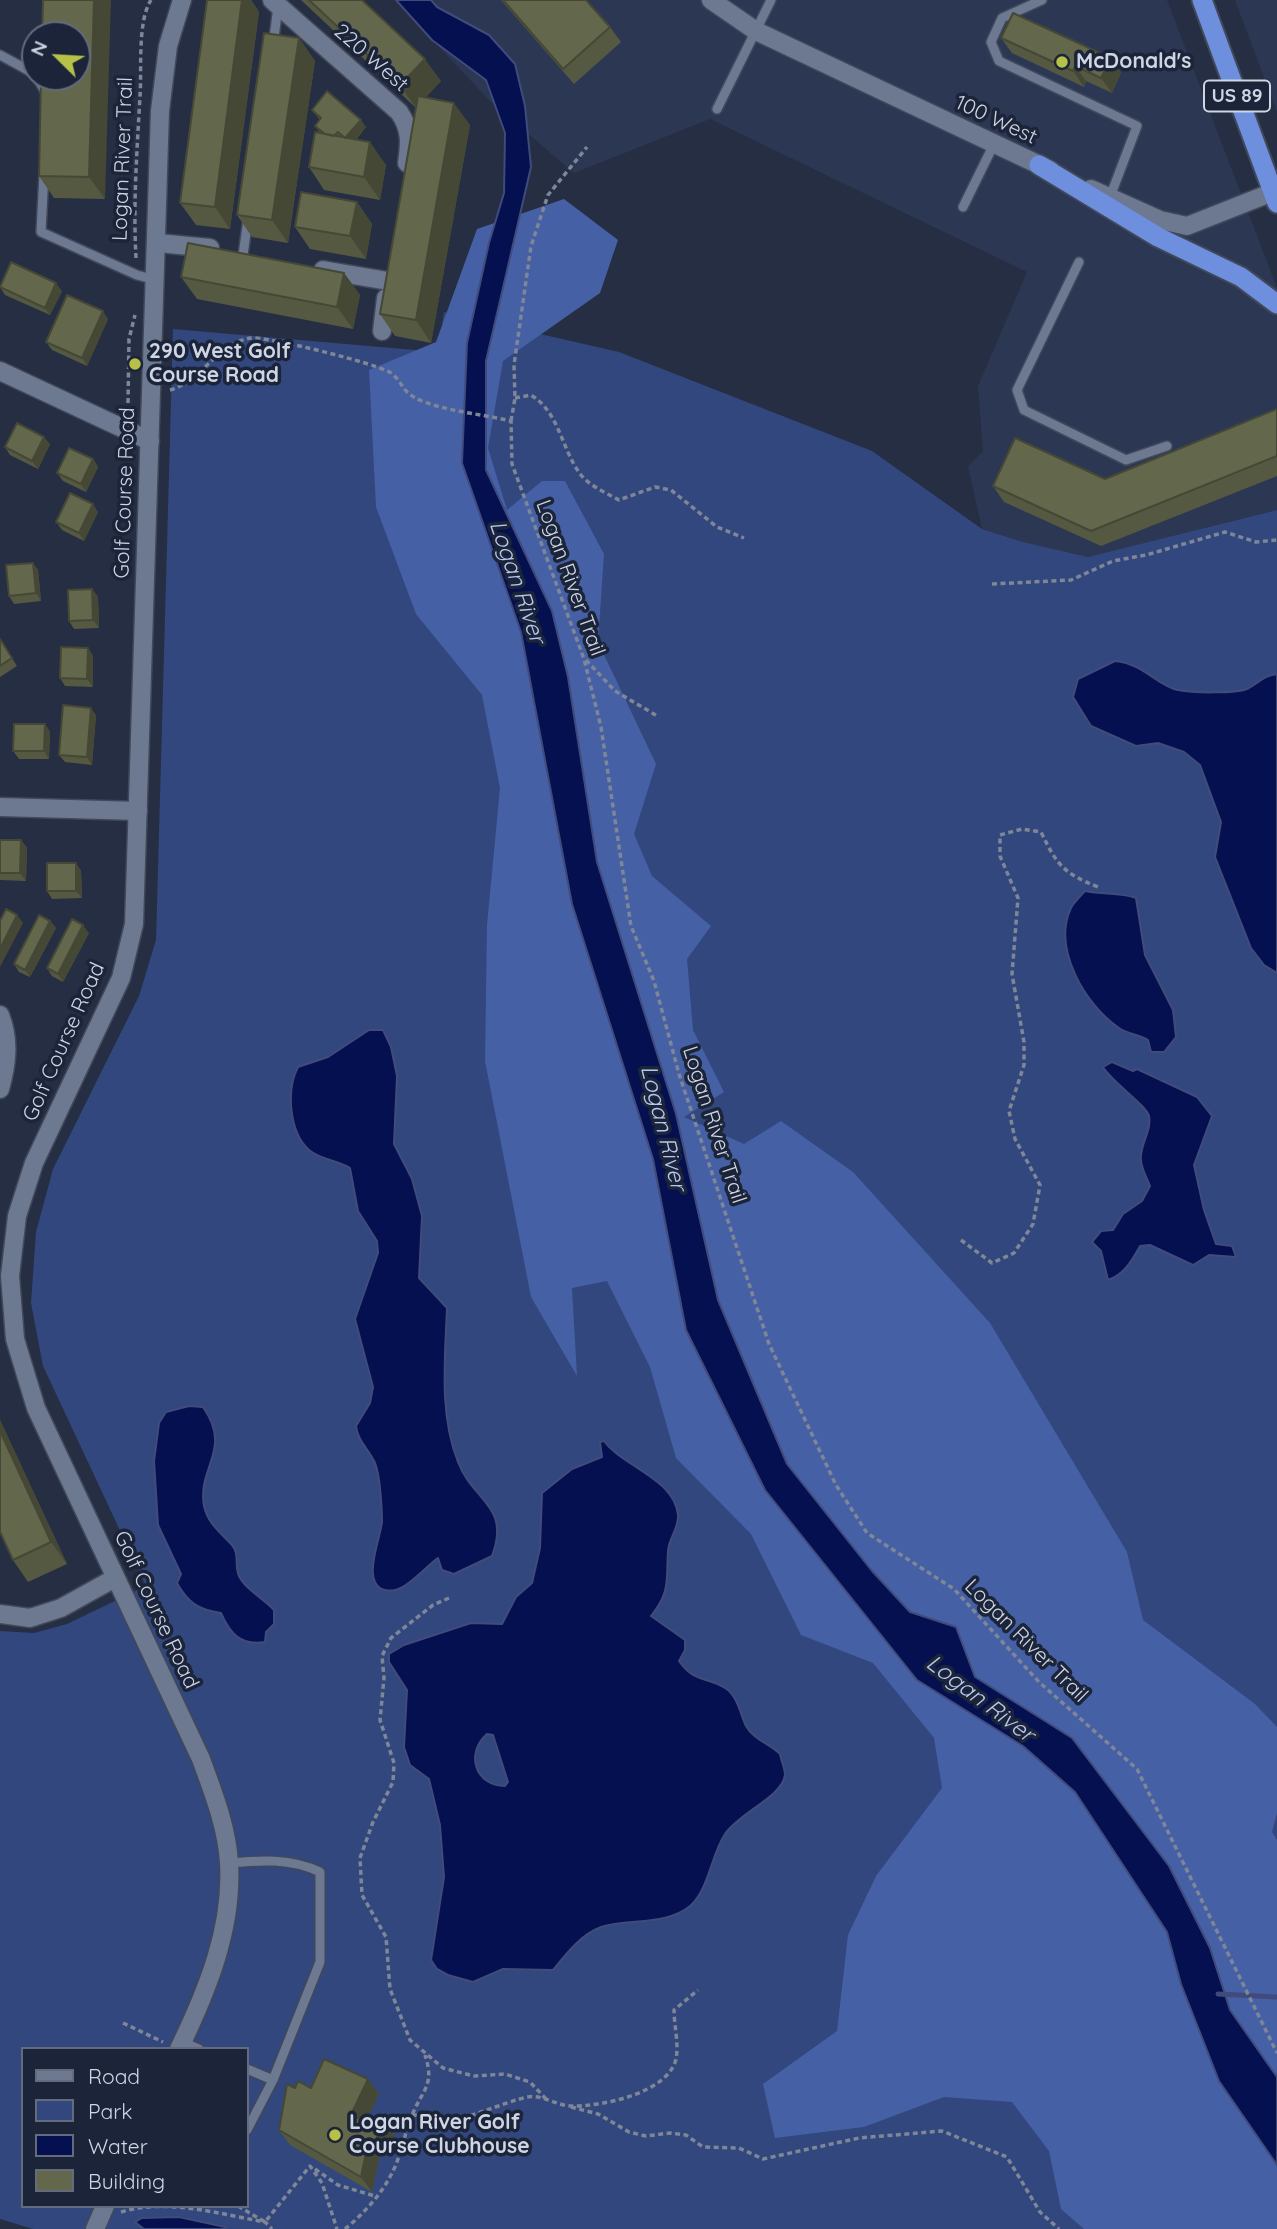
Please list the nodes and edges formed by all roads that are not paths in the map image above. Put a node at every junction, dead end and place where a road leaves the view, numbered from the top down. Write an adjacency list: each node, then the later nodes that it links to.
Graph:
1 (182, 0): 22 (street, Golf Course Road)
2 (710, 0): 7 (street, 100 West)
3 (771, 0): 7 (lane)
4 (1041, 0): 18 (lane)
5 (1202, 0): 19 (highway, US 89)
6 (275, 3): 9 (lane); 17 (street, 220 West)
7 (756, 31): 13 (lane); 14 (street, 100 West)
8 (0, 55): 10 (lane)
9 (270, 62)
10 (21, 67)
11 (45, 91): 12 (lane)
12 (47, 109)
13 (718, 109)
14 (994, 144): 16 (street, 100 West); 20 (lane)
15 (44, 163): 26 (lane)
16 (1039, 165): 18 (street, 100 West); 27 (highway)
17 (405, 179)
18 (1110, 197): 19 (street, 100 West)
19 (1275, 197)
20 (963, 207)
21 (248, 214): 23 (lane)
22 (158, 243): 23 (street); 26 (street, Golf Course Road)
23 (249, 256)
24 (1079, 262): 31 (lane)
25 (310, 267): 28 (street)
26 (156, 280): 30 (street, Golf Course Road)
27 (1277, 304)
28 (382, 331)
29 (0, 371): 30 (street)
30 (150, 441): 33 (street, Golf Course Road)
31 (1167, 446)
32 (0, 807): 33 (street)
33 (138, 811): 36 (street, Golf Course Road)
34 (0, 1015): 35 (street)
35 (0, 1089)
36 (115, 1578): 37 (street); 38 (street, Golf Course Road)
37 (0, 1614)
38 (229, 1863): 39 (street, Golf Course Road); 41 (lane)
39 (182, 2046)
40 (248, 2069): 41 (lane)
41 (273, 2080): 42 (lane)
42 (248, 2128)

